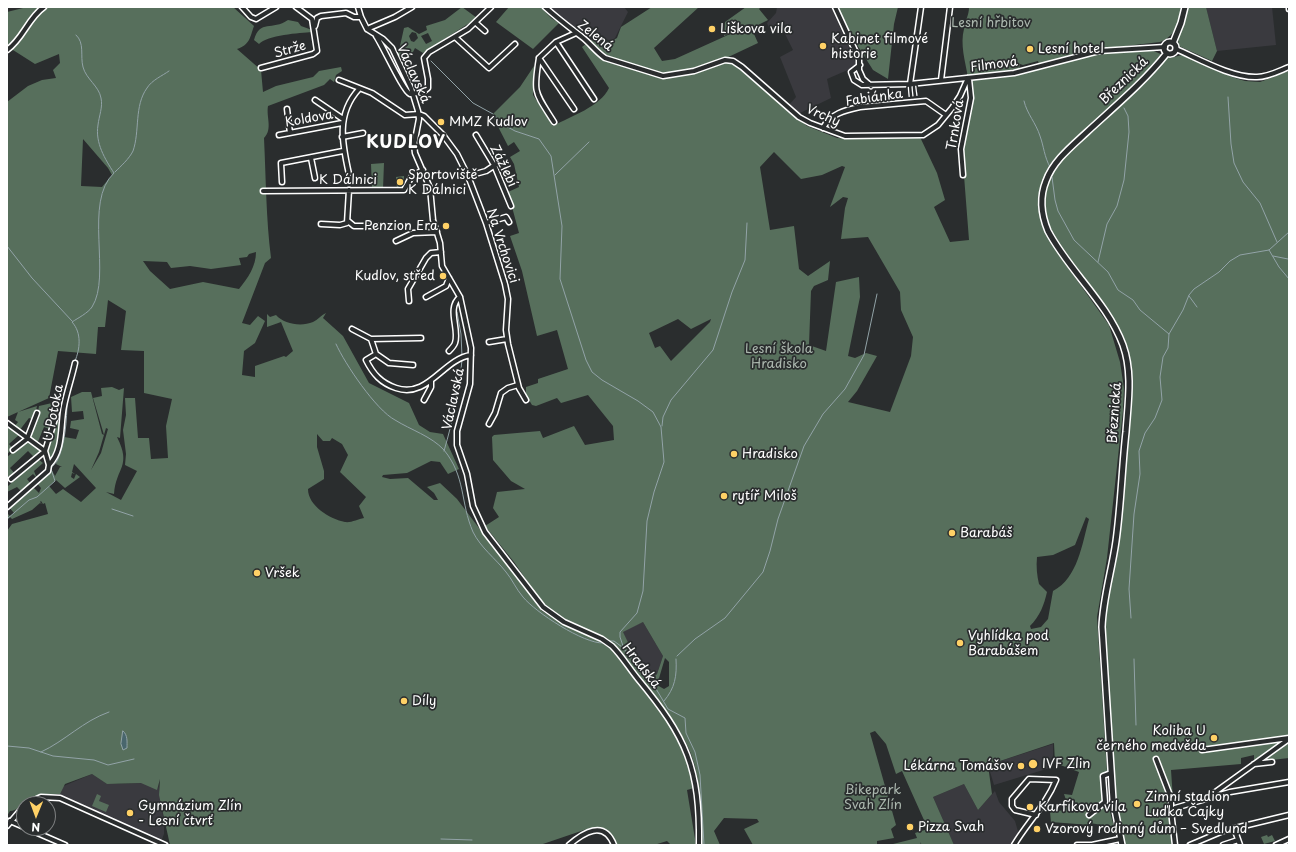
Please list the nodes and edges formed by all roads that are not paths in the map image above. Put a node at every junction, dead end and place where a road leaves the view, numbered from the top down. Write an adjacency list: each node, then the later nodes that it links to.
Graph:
1 (44, 7): 25 (street)
2 (242, 7): 3 (street)
3 (276, 7)
4 (296, 7): 15 (street, Strže)
5 (358, 7): 13 (street, Václavská)
6 (412, 7): 16 (street)
7 (491, 7): 14 (street)
8 (545, 7): 18 (street, Zelená)
9 (835, 7): 28 (street)
10 (922, 7): 35 (street)
11 (950, 7): 34 (street)
12 (1184, 7): 21 (main road)
13 (360, 17): 15 (street); 16 (street, Václavská)
14 (476, 23): 17 (street); 19 (street)
15 (315, 26): 30 (street, Strže)
16 (367, 29): 38 (street, Václavská)
17 (485, 31)
18 (576, 33): 20 (street); 31 (street, Zelená)
19 (454, 37): 22 (street); 38 (street)
20 (556, 42): 27 (street); 39 (street)
21 (1173, 43): 23 (main road); 24 (main road)
22 (511, 45)
23 (1165, 47): 26 (main road); 32 (street, Filmová)
24 (1176, 49): 26 (main road, Březnická); 29 (street)
25 (7, 50)
26 (1167, 53): 108 (main road, Březnická)
27 (539, 58): 42 (street); 46 (street)
28 (860, 65): 36 (street); 36 (street, Filmová)
29 (1289, 67)
30 (261, 68)
31 (663, 76): 47 (street, Vrchy)
32 (968, 78): 34 (street, Filmová); 44 (street, Vrchy); 59 (street, Trnková)
33 (338, 80): 37 (street)
34 (941, 80): 35 (street, Filmová)
35 (910, 84): 36 (street, Filmová)
36 (872, 86)
37 (359, 89): 43 (street); 45 (street)
38 (413, 94): 43 (street, Václavská)
39 (594, 99)
40 (315, 100): 45 (street)
41 (287, 109): 48 (street)
42 (574, 109)
43 (419, 114): 57 (street, Václavská); 60 (street, Na Vrchovici)
44 (946, 115): 47 (street, Vrchy); 47 (street, Fabiánka III)
45 (343, 121): 48 (street, Koldova); 52 (street)
46 (554, 122)
47 (823, 128)
48 (290, 133): 50 (street, Koldova)
49 (363, 133): 52 (street)
50 (279, 135)
51 (476, 135): 56 (street, Zážlebí)
52 (342, 137): 53 (street)
53 (343, 151): 54 (street); 58 (street)
54 (311, 158): 61 (street); 62 (street)
55 (501, 161): 56 (street)
56 (494, 167): 60 (street); 65 (street, Zážlebí)
57 (423, 170): 63 (street, K Dálnici); 71 (street, Václavská)
58 (349, 174)
59 (963, 175)
60 (468, 176): 68 (street, Na Vrchovici)
61 (315, 178)
62 (282, 182)
63 (349, 190): 64 (street, K Dálnici); 66 (street)
64 (263, 191)
65 (511, 206)
66 (348, 221): 69 (street); 70 (street)
67 (509, 222): 68 (street)
68 (486, 223): 81 (street, Na Vrchovici)
69 (321, 224)
70 (393, 226)
71 (436, 232): 72 (street); 73 (street, Václavská)
72 (396, 240)
73 (441, 252): 74 (street, Václavská); 77 (street)
74 (449, 278): 75 (street); 76 (street, Václavská)
75 (426, 297)
76 (460, 297): 83 (street, Václavská); 85 (street, Václavská)
77 (409, 301)
78 (352, 329): 79 (street)
79 (371, 338): 80 (street); 84 (street)
80 (421, 338)
81 (507, 339): 82 (street); 89 (street, Na Vrchovici)
82 (489, 342)
83 (449, 351)
84 (376, 354): 87 (street); 88 (street)
85 (471, 355): 88 (street); 102 (street, Václavská)
86 (75, 363): 99 (street, U Potoka)
87 (413, 365)
88 (431, 380): 90 (street)
89 (518, 384): 91 (street, Na Vrchovici); 95 (street)
90 (424, 400)
91 (526, 400)
92 (59, 406): 98 (street)
93 (37, 413): 96 (street)
94 (7, 423): 96 (street)
95 (489, 424)
96 (27, 438): 97 (street); 98 (street)
97 (13, 450)
98 (45, 451): 99 (street); 100 (street)
99 (49, 465): 101 (street, U Potoka)
100 (11, 479)
101 (7, 507)
102 (481, 526): 129 (street, Hradská)
103 (1288, 739): 104 (street); 107 (street)
104 (1202, 750)
105 (1156, 759): 112 (street)
106 (1272, 762): 107 (street)
107 (1254, 764): 111 (street)
108 (1111, 773): 115 (street); 124 (main road, Březnická)
109 (1289, 782): 111 (street)
110 (56, 798): 126 (street)
111 (1203, 800): 112 (street)
112 (1172, 810): 134 (street)
113 (16, 815): 117 (street)
114 (1036, 815): 114 (street); 130 (street)
115 (1089, 815)
116 (1289, 816): 120 (street)
117 (10, 821): 118 (street); 119 (street)
118 (16, 824)
119 (7, 826)
120 (1234, 828): 123 (street); 136 (street)
121 (44, 836): 125 (street)
122 (1289, 838): 139 (street)
123 (1238, 840): 137 (street); 138 (street)
124 (1121, 842): 132 (street); 133 (street)
125 (65, 845)
126 (165, 845)
127 (569, 845): 128 (street)
128 (613, 845)
129 (699, 845)
130 (1014, 845)
131 (1077, 845): 132 (street)
132 (1092, 845)
133 (1117, 845)
134 (1175, 845): 135 (street)
135 (1180, 845)
136 (1191, 845)
137 (1223, 845)
138 (1240, 845)
139 (1276, 845)

